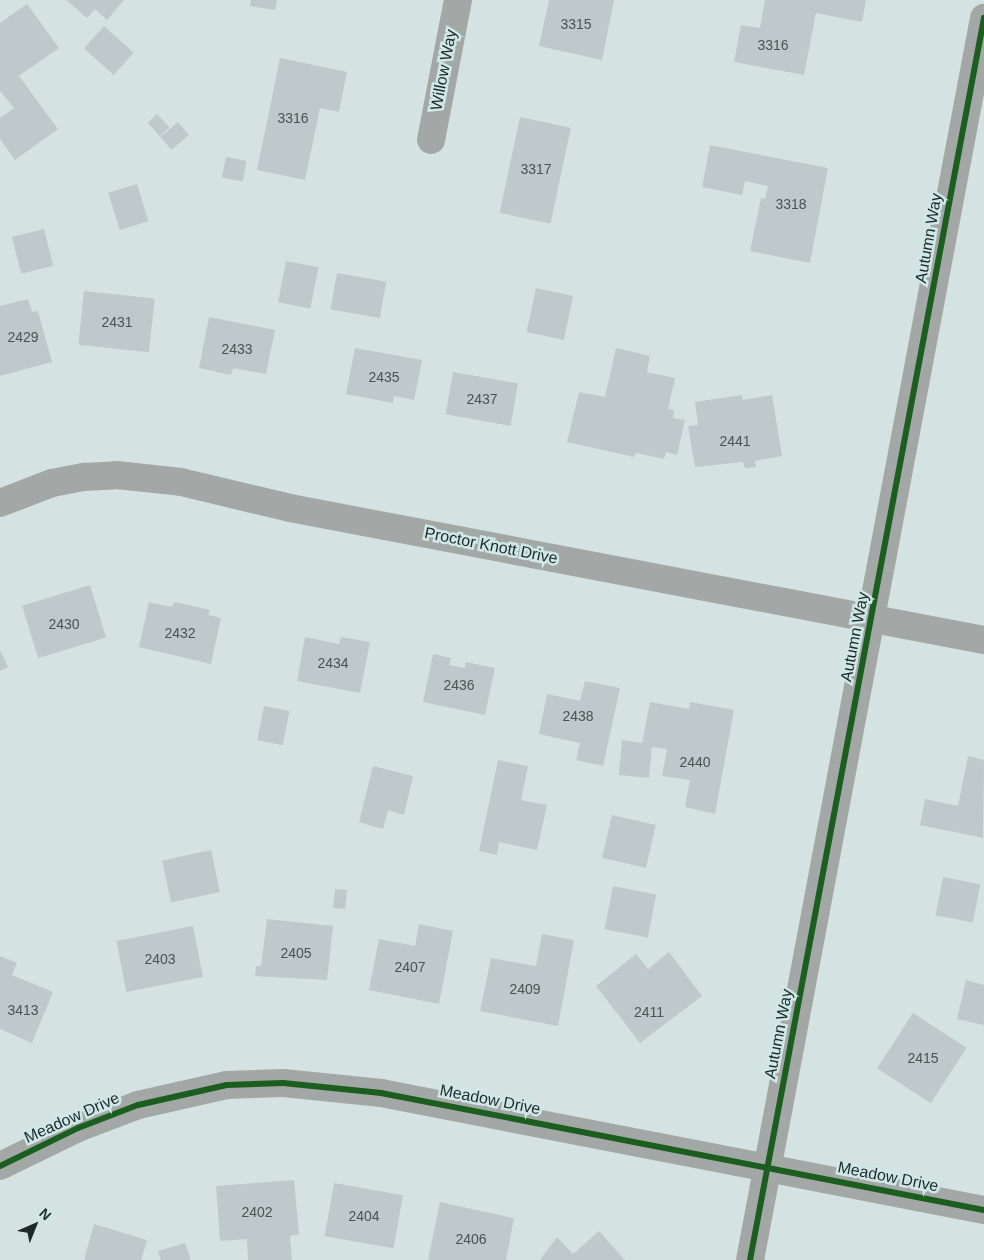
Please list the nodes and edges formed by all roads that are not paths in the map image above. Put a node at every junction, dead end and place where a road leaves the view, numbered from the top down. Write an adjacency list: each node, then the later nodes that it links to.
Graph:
1 (458, 0): 3 (street, Willow Way)
2 (984, 18): 5 (street, Autumn Way)
3 (431, 140)
4 (0, 503): 5 (street, Proctor Knott Drive)
5 (873, 618): 6 (street, Proctor Knott Drive); 8 (street, Autumn Way)
6 (984, 640)
7 (0, 1166): 8 (street, Meadow Drive)
8 (768, 1168): 9 (street, Meadow Drive); 10 (street, Autumn Way)
9 (984, 1210)
10 (750, 1260)

